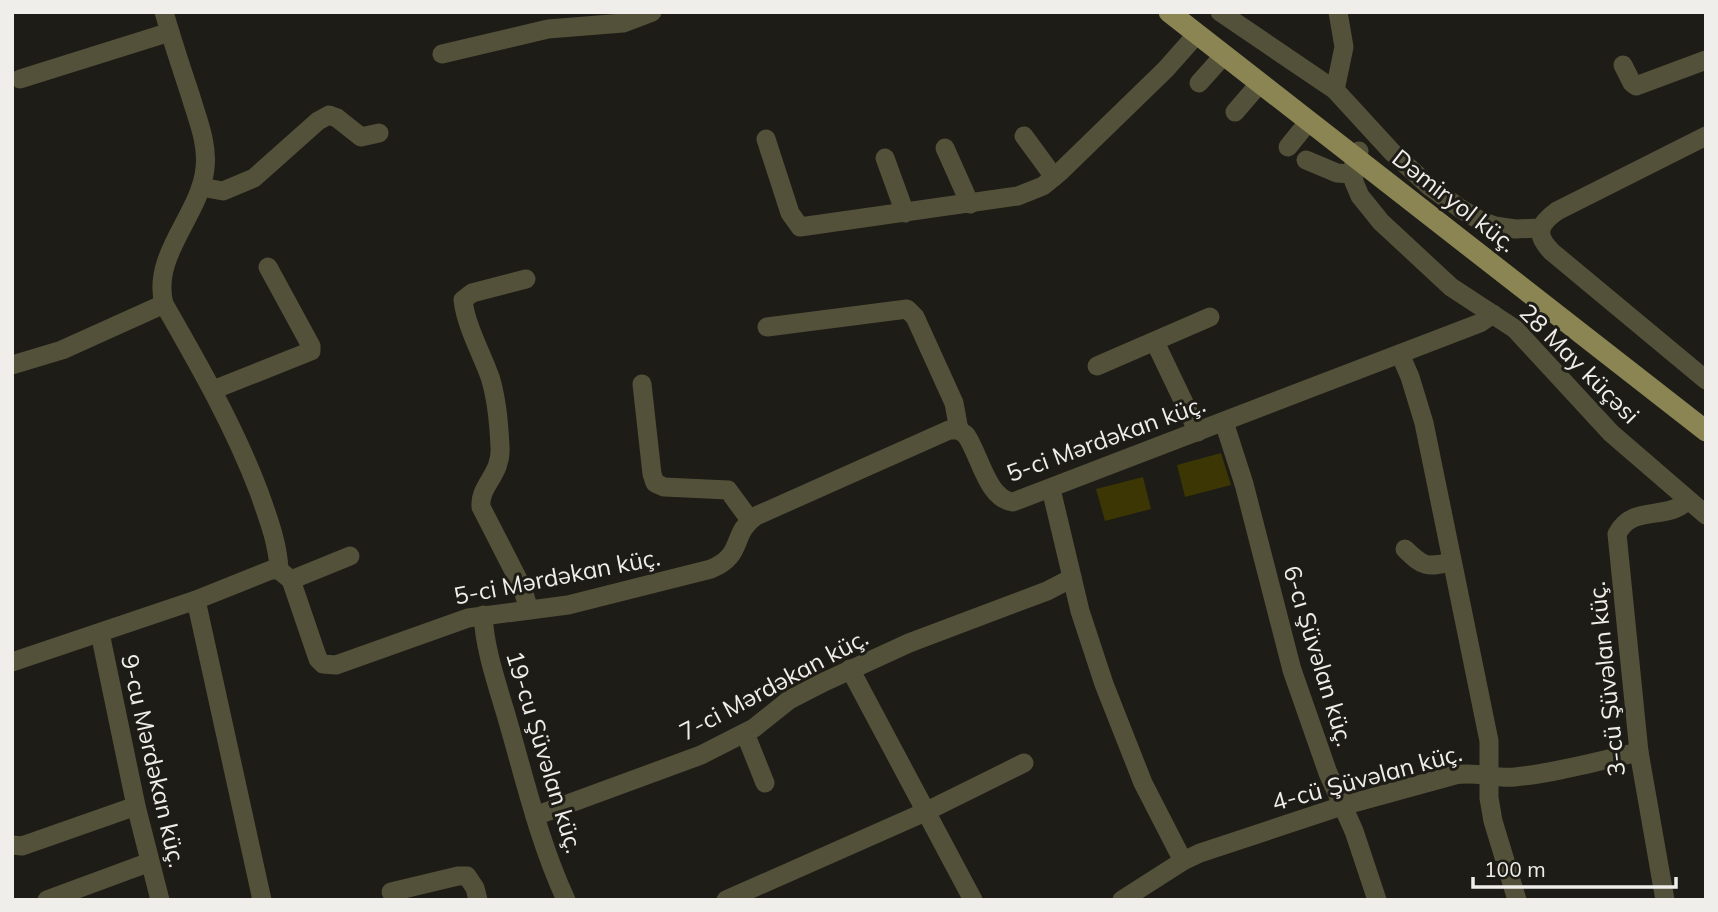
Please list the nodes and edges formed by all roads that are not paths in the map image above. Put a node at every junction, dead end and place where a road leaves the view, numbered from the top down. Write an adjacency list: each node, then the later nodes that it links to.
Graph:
1 (164, 12): 7 (street)
2 (652, 12): 9 (street)
3 (1169, 12): 8 (main road, Dəmiryol küç.)
4 (1181, 12): 27 (main road)
5 (1220, 12): 16 (street, Dəmiryol küç.)
6 (1338, 12): 16 (street)
7 (170, 32): 13 (street); 29 (street)
8 (1197, 34): 10 (main road, Dəmiryol küç.); 28 (street)
9 (442, 54)
10 (1224, 55): 14 (street); 15 (main road, Dəmiryol küç.)
11 (1706, 60): 12 (street)
12 (1623, 65)
13 (20, 79)
14 (1199, 83)
15 (1260, 83): 17 (street); 18 (main road, Dəmiryol küç.)
16 (1335, 90): 32 (street, Dəmiryol küç.)
17 (1235, 112)
18 (1309, 121): 23 (street); 27 (main road, Dəmiryol küç.)
19 (379, 133): 29 (street)
20 (1024, 135): 28 (street)
21 (1706, 136): 32 (street)
22 (766, 139): 31 (street)
23 (1288, 147)
24 (944, 148): 30 (street)
25 (885, 158): 31 (street)
26 (1306, 160): 27 (street)
27 (1356, 161): 36 (street, 28 May küçəsi); 47 (main road); 49 (main road, Dəmiryol küç.)
28 (1054, 177): 30 (street)
29 (201, 187): 35 (street)
30 (970, 204): 31 (street)
31 (905, 213)
32 (1541, 228): 43 (street)
33 (268, 267): 45 (street)
34 (526, 279): 61 (street)
35 (164, 304): 41 (street); 45 (street)
36 (1493, 314): 40 (street, 5-ci Mərdəkan küç.); 52 (street, 28 May küçəsi)
37 (1210, 317): 39 (street)
38 (767, 327): 48 (street)
39 (1155, 342): 42 (street); 50 (street)
40 (1400, 354): 46 (street, 5-ci Mərdəkan küç.); 57 (street)
41 (12, 365)
42 (1097, 366)
43 (1706, 380)
44 (642, 384): 54 (street)
45 (213, 390): 58 (street)
46 (1224, 422): 50 (street, 5-ci Mərdəkan küç.); 72 (street, 6-cı Şüvəlan küç.)
47 (1706, 422)
48 (958, 430): 51 (street, 5-ci Mərdəkan küç.); 54 (street)
49 (1706, 431)
50 (1198, 432): 51 (street, 5-ci Mərdəkan küç.)
51 (1051, 489): 59 (street)
52 (1688, 500): 53 (street, 28 May küçəsi); 67 (street, 3-cü Şüvəlan küç.)
53 (1706, 515)
54 (750, 520): 61 (street, 5-ci Mərdəkan küç.)
55 (1405, 549): 57 (street)
56 (350, 556): 58 (street)
57 (1452, 562): 69 (street)
58 (285, 575): 60 (street); 62 (street, 5-ci Mərdəkan küç.)
59 (1072, 578): 65 (street, 7-ci Mərdəkan küç.); 76 (street)
60 (196, 600): 63 (street); 81 (street)
61 (528, 610): 62 (street, 5-ci Mərdəkan küç.)
62 (483, 615): 74 (street, 19-cu Şüvəlan küç.)
63 (100, 633): 64 (street); 71 (street, 9-cu Mərdəkan küç.)
64 (12, 662)
65 (850, 669): 66 (street, 7-ci Mərdəkan küç.); 73 (street)
66 (745, 733): 70 (street); 74 (street, 7-ci Mərdəkan küç.)
67 (1639, 752): 69 (street, 4-cü Şüvəlan küç.); 89 (street, 3-cü Şüvəlan küç.)
68 (1024, 763): 73 (street)
69 (1489, 776): 72 (street, 4-cü Şüvəlan küç.); 88 (street)
70 (765, 783)
71 (136, 806): 75 (street); 77 (street, 9-cu Mərdəkan küç.)
72 (1342, 806): 76 (street, 4-cü Şüvəlan küç.); 87 (street, 6-cı Şüvəlan küç.)
73 (925, 812): 84 (street); 85 (street)
74 (535, 816): 83 (street, 19-cu Şüvəlan küç.)
75 (12, 845)
76 (1182, 861): 86 (street, 4-cü Şüvəlan küç.)
77 (150, 862): 79 (street); 80 (street, 9-cu Mərdəkan küç.)
78 (391, 891): 82 (street)
79 (47, 900)
80 (160, 900)
81 (262, 900)
82 (478, 900)
83 (566, 900)
84 (726, 900)
85 (973, 900)
86 (1122, 900)
87 (1377, 900)
88 (1517, 900)
89 (1665, 900)

